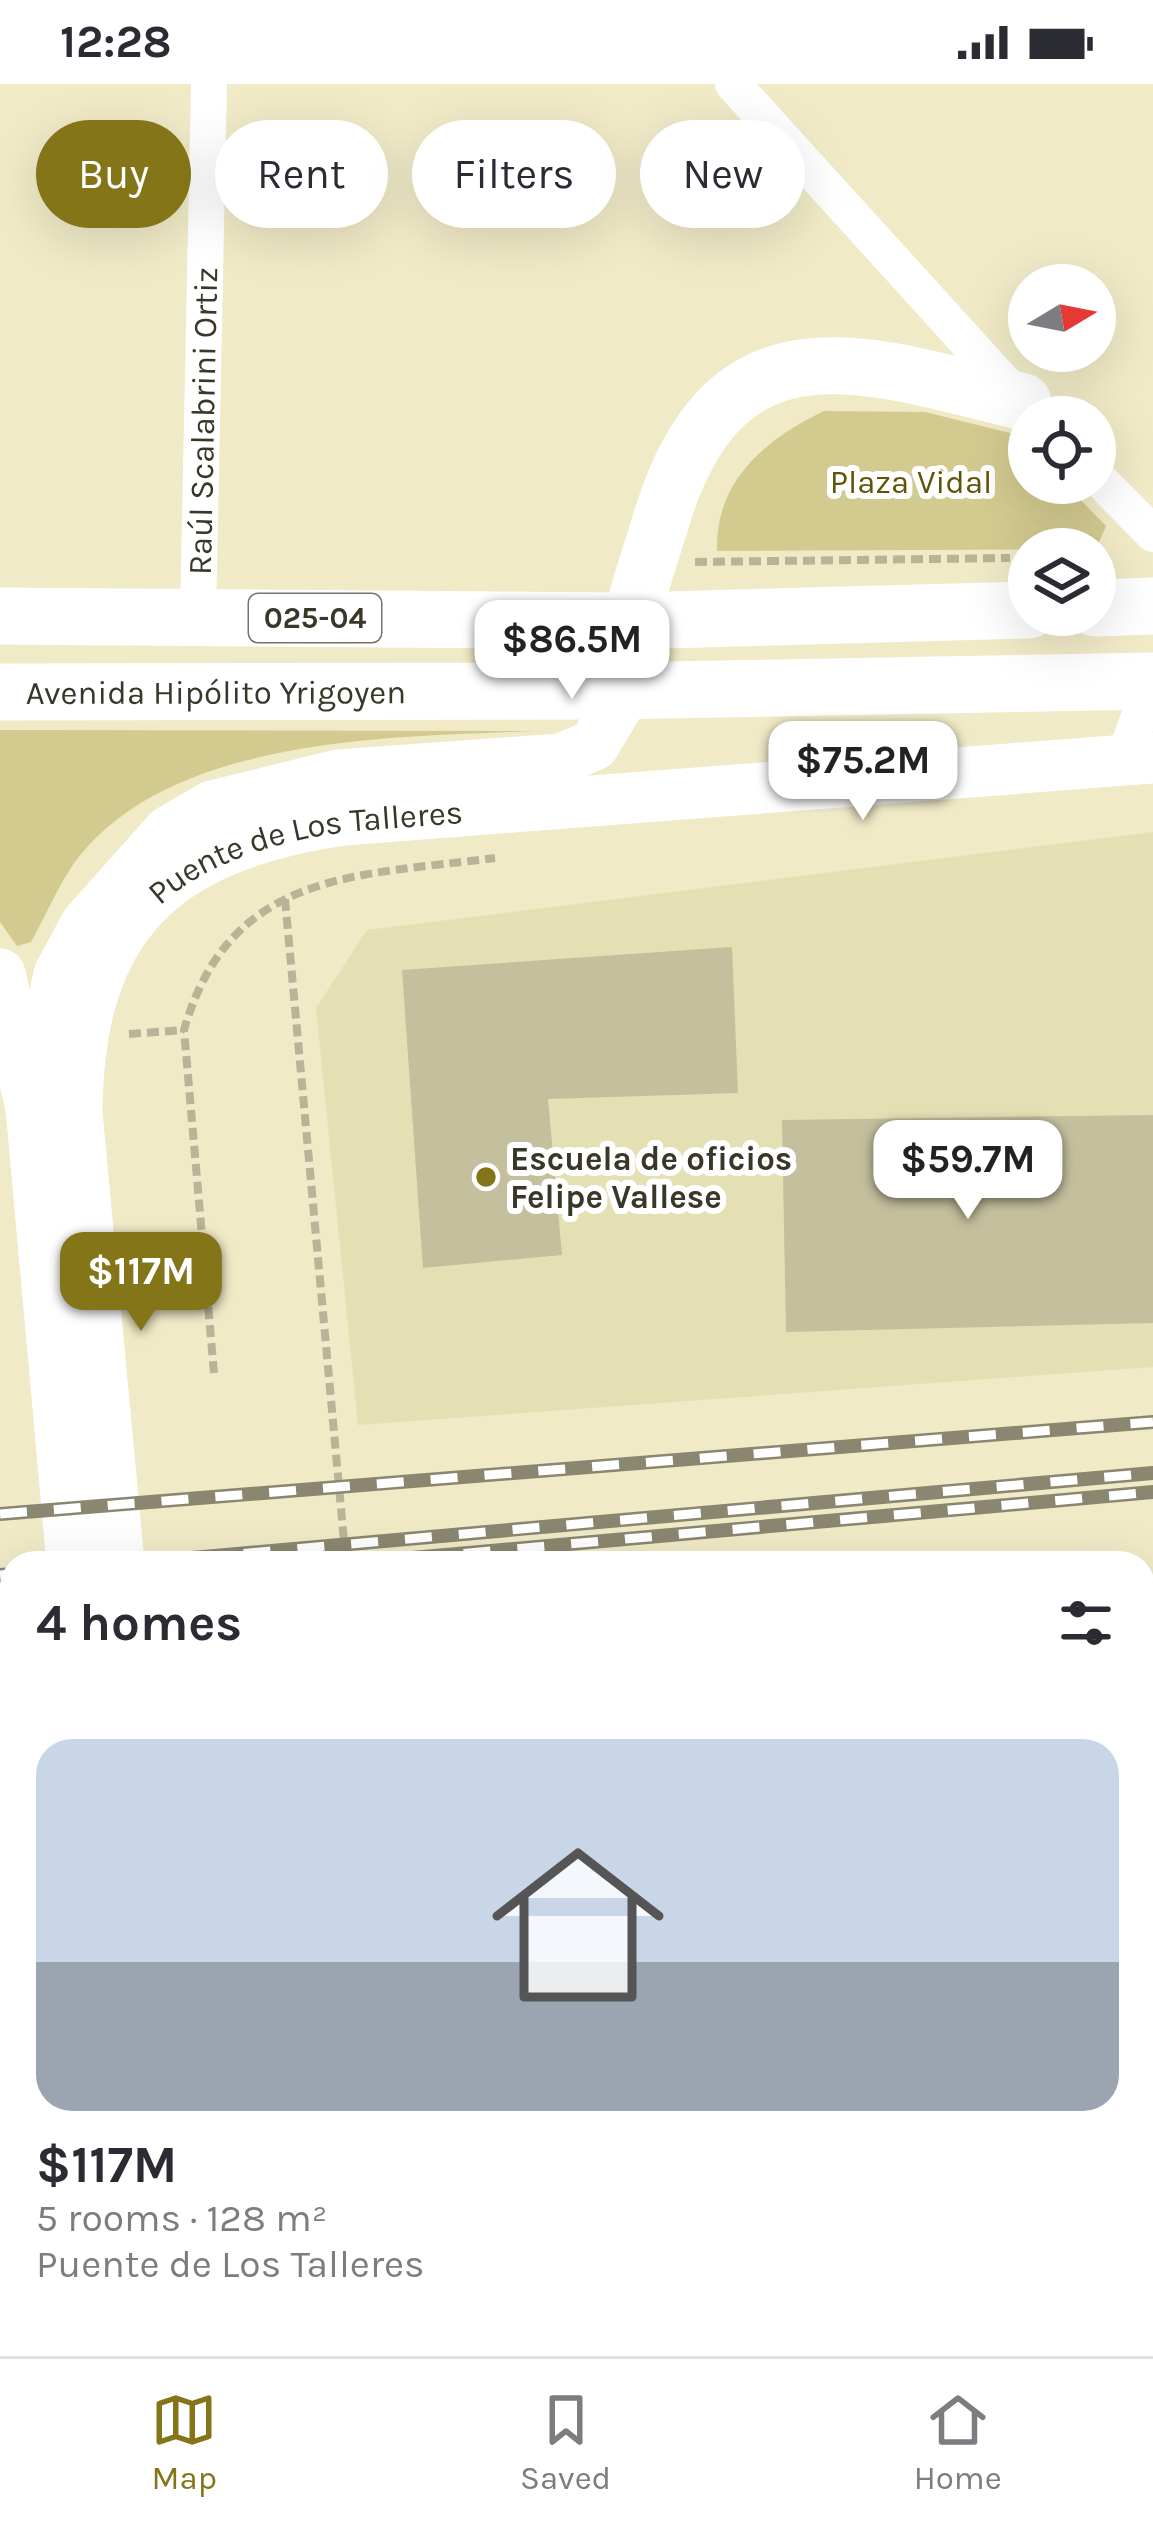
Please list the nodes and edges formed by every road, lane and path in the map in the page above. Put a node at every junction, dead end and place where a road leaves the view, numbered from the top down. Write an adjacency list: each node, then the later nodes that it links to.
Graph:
1 (209, 84): 14 (street, Raúl Scalabrini Ortiz)
2 (733, 84): 3 (street)
3 (1017, 396)
4 (1008, 404): 5 (main road)
5 (681, 457): 9 (main road); 15 (main road)
6 (1116, 496): 7 (street)
7 (1153, 534)
8 (1008, 558): 9 (path)
9 (648, 563): 16 (main road)
10 (1153, 606): 11 (main road)
11 (1116, 607)
12 (1008, 611): 16 (main road, 025-04)
13 (0, 616): 14 (main road, 025-04)
14 (198, 616): 15 (main road, 025-04)
15 (569, 620): 16 (main road, 025-04)
16 (630, 621): 18 (main road)
17 (1152, 680): 18 (main road, Avenida Hipólito Yrigoyen / 025-04); 20 (street)
18 (627, 690): 19 (main road, Avenida Hipólito Yrigoyen / 025-04); 21 (main road)
19 (0, 692)
20 (1138, 760): 21 (main road, Puente de Los Talleres)
21 (562, 779): 25 (main road, Puente de Los Talleres); 28 (main road, Puente de Los Talleres)
22 (0, 974): 25 (main road, Puente de Los Talleres)
23 (184, 1030): 24 (path); 26 (path); 29 (path)
24 (122, 1035)
25 (31, 1108): 27 (main road, Puente de Los Talleres)
26 (214, 1373)
27 (71, 1551)
28 (118, 1551)
29 (345, 1551)

